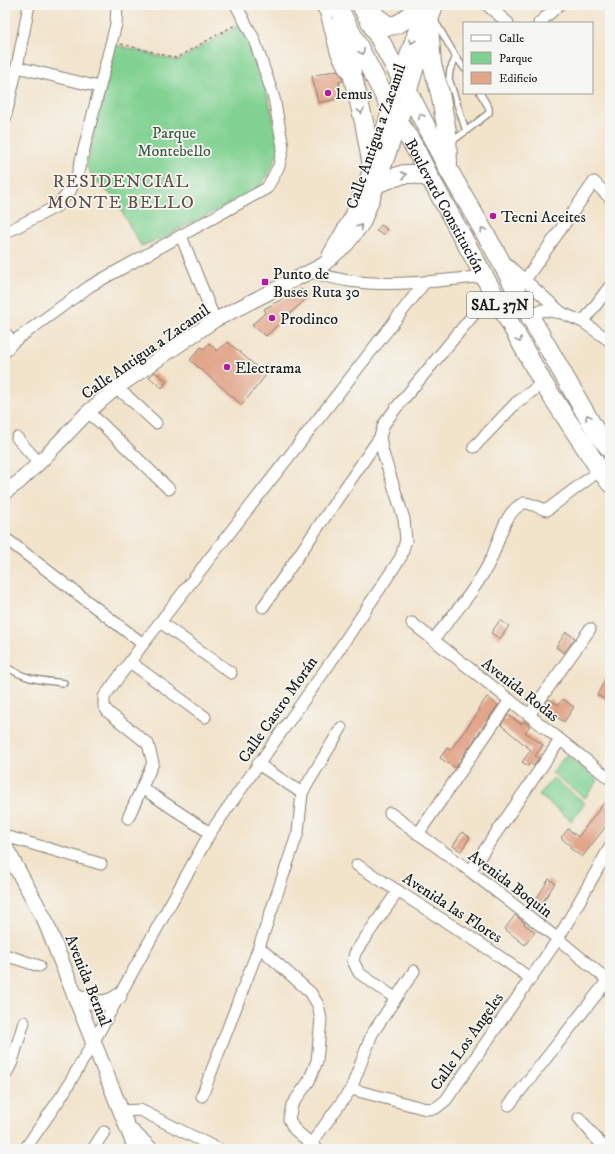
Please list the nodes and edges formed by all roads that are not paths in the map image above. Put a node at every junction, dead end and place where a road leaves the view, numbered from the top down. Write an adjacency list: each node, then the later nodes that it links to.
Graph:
1 (29, 5): 15 (street)
2 (117, 5): 18 (street)
3 (236, 5): 33 (street)
4 (321, 5): 19 (street)
5 (336, 5): 19 (highway); 22 (highway, Boulevard Constitución, one-way to 22)
6 (361, 5): 17 (highway, Boulevard Constitución / SAL 37N)
7 (365, 5): 8 (highway)
8 (418, 5)
9 (487, 5): 12 (street)
10 (559, 5): 13 (street)
11 (430, 13): 14 (lane); 17 (street, Calle Antigua a Zacamil, one-way to 17); 20 (street, Calle Antigua a Zacamil); 26 (highway)
12 (507, 22)
13 (540, 22)
14 (456, 57): 16 (lane); 25 (lane)
15 (17, 67): 18 (street); 23 (street)
16 (463, 67)
17 (400, 77): 20 (highway, Boulevard Constitución / SAL 37N); 22 (street, Calle Antigua a Zacamil)
18 (99, 87): 32 (street)
19 (356, 88): 27 (highway, one-way to 27)
20 (409, 93): 24 (street, Calle Antigua a Zacamil); 28 (highway, Boulevard Constitución / SAL 37N, one-way to 20)
21 (481, 94): 25 (lane)
22 (390, 107): 24 (highway, Boulevard Constitución); 27 (street, Calle Antigua a Zacamil)
23 (5, 119)
24 (400, 122): 29 (highway, Boulevard Constitución / SAL 37N); 30 (street, Calle Antigua a Zacamil)
25 (466, 132): 26 (lane)
26 (447, 144): 28 (highway)
27 (372, 166): 35 (street, Calle Antigua a Zacamil)
28 (448, 169): 34 (highway, Boulevard Constitución / SAL 37N, one-way to 28)
29 (430, 178): 30 (highway, one-way to 29); 37 (highway, Boulevard Constitución / SAL 37N)
30 (378, 183): 35 (street, Calle Antigua a Zacamil, one-way to 30)
31 (610, 198): 38 (street)
32 (5, 233)
33 (181, 236): 44 (street); 48 (street)
34 (498, 256): 38 (street); 43 (highway, Boulevard Constitución / SAL 37N)
35 (324, 265): 36 (street, Calle Antigua a Zacamil)
36 (310, 272): 39 (street); 44 (street, Calle Antigua a Zacamil)
37 (483, 276): 39 (street); 41 (highway, Boulevard Constitución / SAL 37N)
38 (525, 280): 42 (street)
39 (424, 282): 64 (street)
40 (610, 286): 45 (street)
41 (493, 291): 50 (highway, Boulevard Constitución / SAL 37N, one-way to 50); 54 (street)
42 (562, 313): 43 (street); 45 (street)
43 (531, 318): 57 (highway, Boulevard Constitución / SAL 37N, one-way to 43)
44 (215, 320): 51 (street, Calle Antigua a Zacamil)
45 (583, 322): 47 (street)
46 (5, 333): 48 (street)
47 (610, 341)
48 (13, 342): 49 (street)
49 (5, 352)
50 (543, 383): 56 (street); 59 (highway, Boulevard Constitución / SAL 37N)
51 (115, 389): 52 (street, Calle Antigua a Zacamil); 53 (street)
52 (88, 412): 58 (street, Calle Antigua a Zacamil); 60 (street)
53 (156, 423)
54 (380, 437): 63 (street); 78 (street, Calle Castro Morán)
55 (17, 438): 58 (street)
56 (474, 447)
57 (610, 449)
58 (39, 463): 61 (street, Calle Antigua a Zacamil)
59 (605, 477): 67 (street)
60 (169, 489)
61 (5, 492)
62 (5, 538): 68 (street)
63 (264, 607)
64 (160, 622): 68 (street); 71 (street)
65 (412, 623): 67 (street, Avenida Rodas)
66 (590, 629): 74 (street)
67 (434, 640): 73 (street, Avenida Rodas)
68 (143, 644): 69 (street)
69 (130, 662): 75 (street); 80 (street)
70 (5, 666): 72 (lane)
71 (231, 673)
72 (64, 683)
73 (510, 700): 74 (street, Avenida Rodas); 85 (street)
74 (529, 715): 77 (street, Avenida Rodas)
75 (206, 717)
76 (341, 728): 81 (street)
77 (560, 740): 79 (street, Avenida Rodas); 91 (street)
78 (258, 764): 81 (street); 84 (street, Calle Castro Morán)
79 (610, 779)
80 (142, 788): 83 (street); 84 (street)
81 (302, 793): 94 (street)
82 (390, 813): 85 (street, Avenida Boquin)
83 (128, 818)
84 (210, 833): 101 (street, Calle Castro Morán)
85 (418, 834): 91 (street, Avenida Boquin)
86 (5, 836): 89 (street)
87 (5, 847): 100 (main road, Avenida Bernal)
88 (610, 847): 93 (street, Calle Los Angeles)
89 (101, 864)
90 (357, 865): 92 (street, Avenida las Flores)
91 (470, 871): 93 (street, Avenida Boquin)
92 (398, 891): 98 (street, Avenida las Flores); 102 (street)
93 (558, 938): 98 (street, Calle Los Angeles); 99 (street, Avenida Boquin)
94 (259, 947): 107 (street); 113 (street)
95 (5, 955): 96 (street)
96 (39, 966)
97 (414, 971): 102 (street)
98 (530, 978): 106 (street, Calle Los Angeles)
99 (609, 981): 108 (street)
100 (76, 996): 101 (main road); 104 (main road, Avenida Bernal)
101 (119, 996): 104 (street, Calle Castro Morán)
102 (395, 998): 106 (street)
103 (24, 1022): 105 (street)
104 (94, 1041): 109 (main road, Avenida Bernal); 114 (street, Calle Castro Morán)
105 (5, 1076)
106 (351, 1089): 113 (street)
107 (202, 1096)
108 (509, 1105)
109 (122, 1111): 111 (main road, Avenida Bernal); 118 (street)
110 (579, 1118): 119 (street)
111 (130, 1130): 116 (main road, Avenida Bernal); 117 (main road, Avenida Bernal)
112 (104, 1132): 115 (street)
113 (314, 1146)
114 (25, 1149)
115 (93, 1149)
116 (136, 1149)
117 (150, 1149)
118 (218, 1149)
119 (605, 1149)

